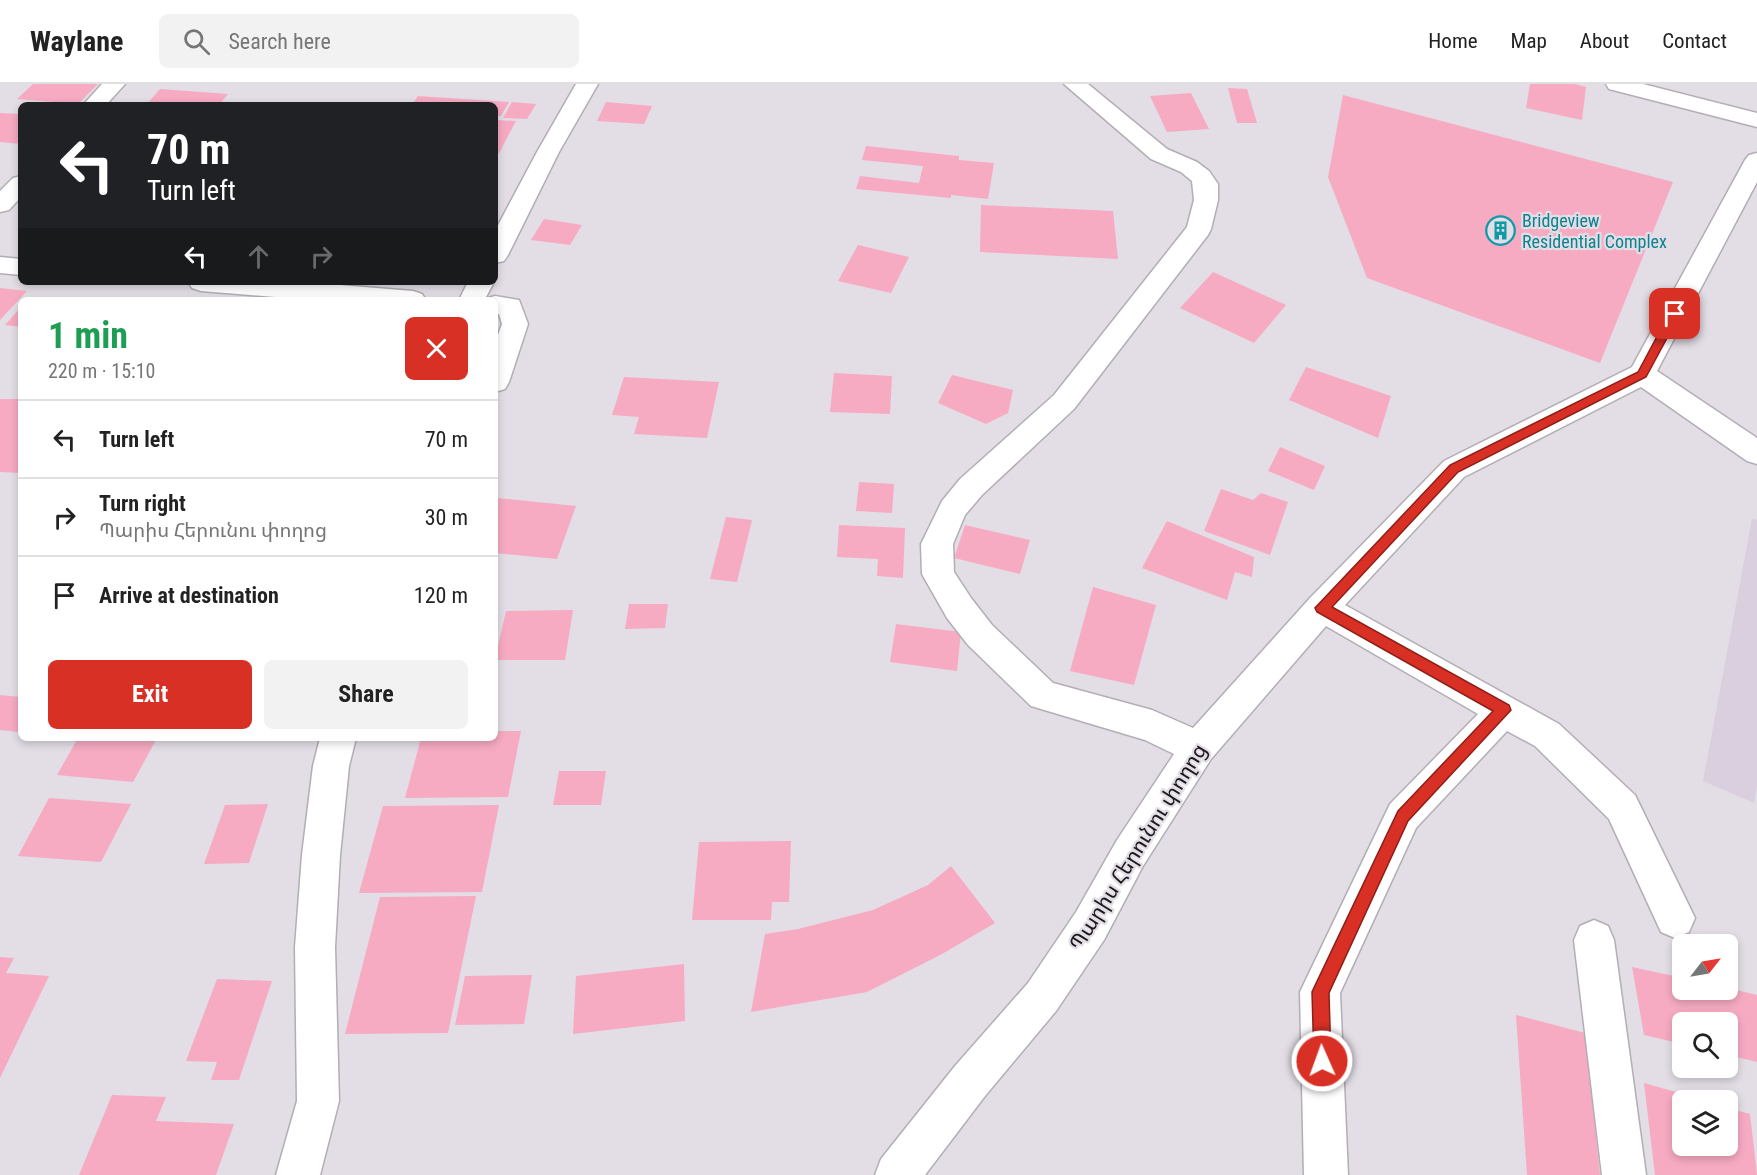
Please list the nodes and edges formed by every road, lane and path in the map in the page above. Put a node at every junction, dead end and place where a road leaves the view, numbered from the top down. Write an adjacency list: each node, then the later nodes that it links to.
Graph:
1 (114, 84): 5 (street)
2 (587, 84): 10 (street)
3 (1074, 84): 22 (street)
4 (1617, 84): 6 (street)
5 (97, 102)
6 (1757, 120)
7 (1757, 160): 17 (street)
8 (18, 186): 9 (street)
9 (0, 206)
10 (498, 249)
11 (0, 265): 12 (street)
12 (18, 267)
13 (236, 285): 14 (street)
14 (378, 297)
15 (498, 305): 16 (street)
16 (498, 373)
17 (1642, 374): 18 (street); 19 (street, Պարիս Հերունու փողոց)
18 (1757, 453)
19 (1322, 608): 20 (street); 22 (street, Պարիս Հերունու փողոց)
20 (1504, 710): 23 (street); 27 (street)
21 (337, 741): 25 (street)
22 (1198, 748): 26 (street, Պարիս Հերունու փողոց)
23 (1675, 918)
24 (1594, 940): 28 (street)
25 (297, 1175)
26 (897, 1175)
27 (1326, 1175)
28 (1624, 1175)

